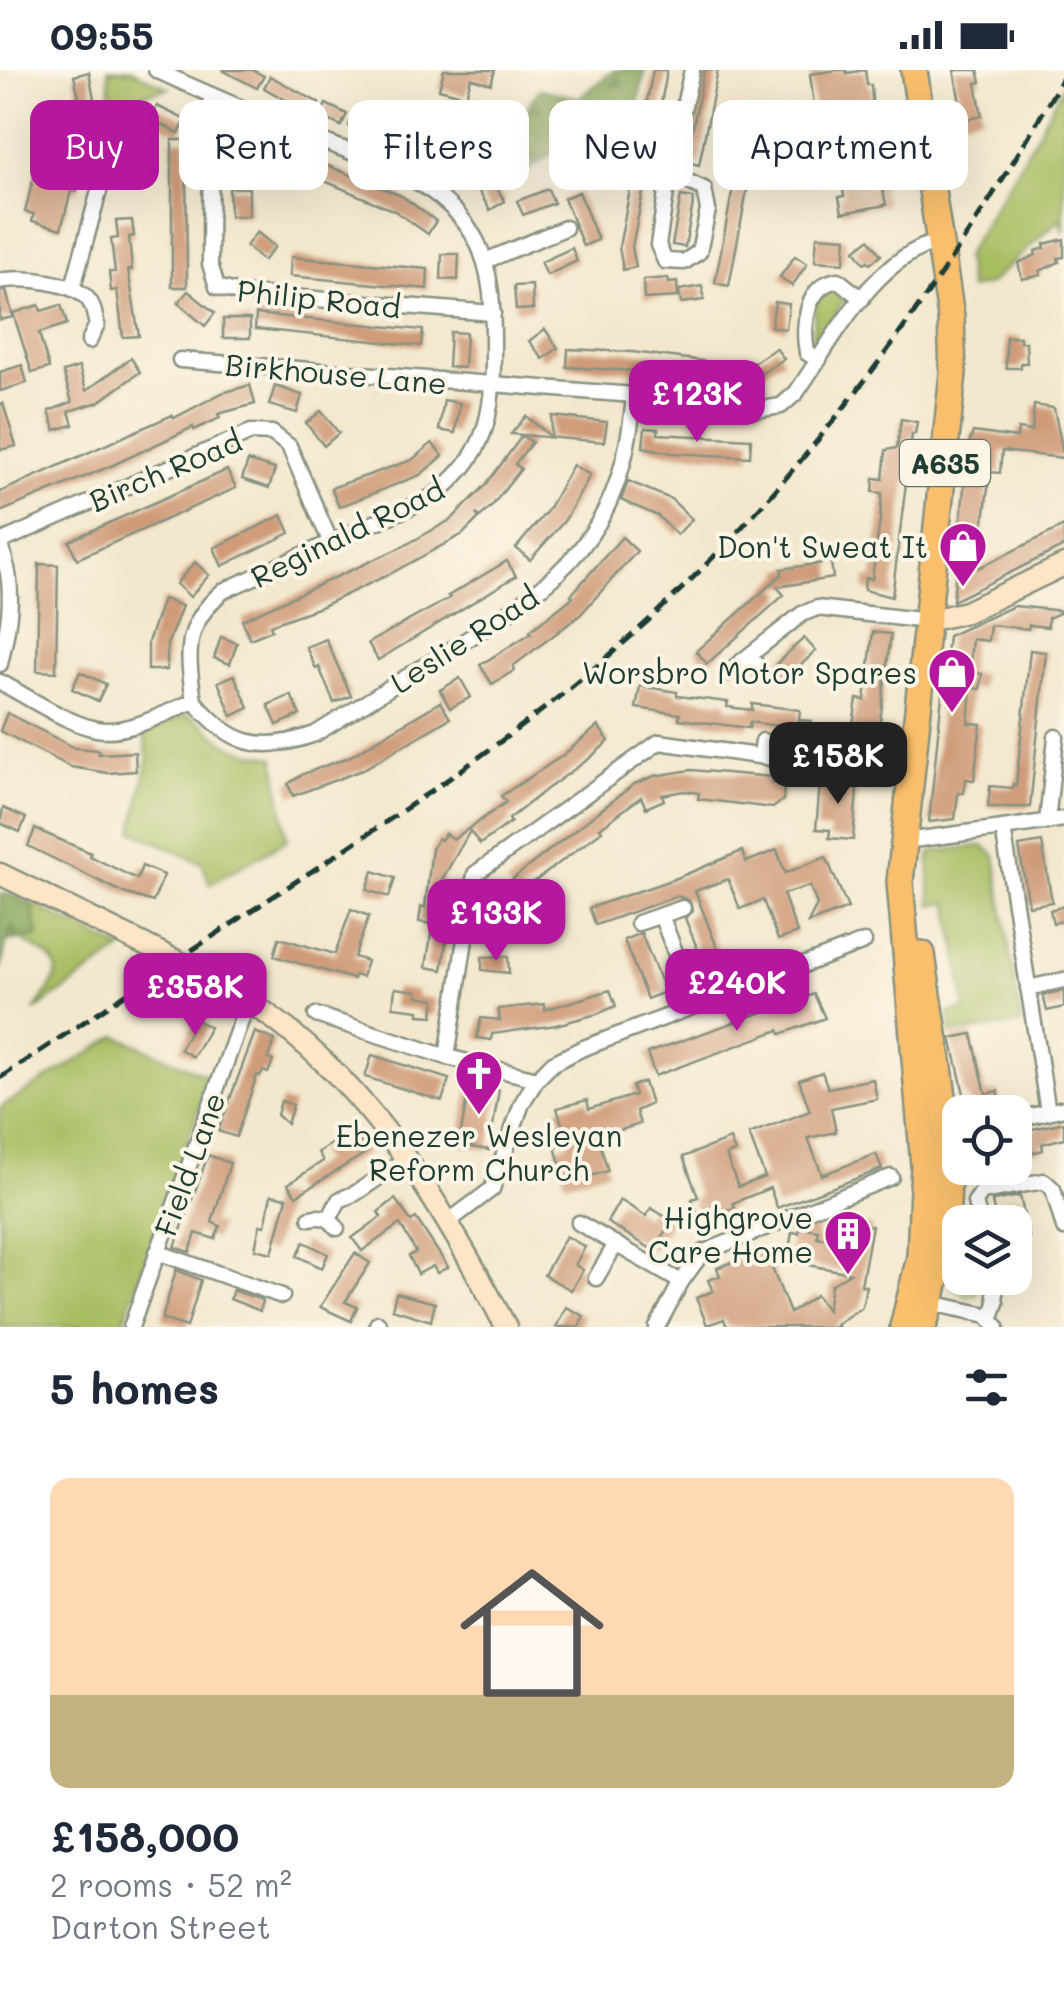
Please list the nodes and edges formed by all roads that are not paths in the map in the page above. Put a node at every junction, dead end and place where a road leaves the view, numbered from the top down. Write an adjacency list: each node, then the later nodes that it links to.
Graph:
1 (692, 70): 5 (street)
2 (914, 70): 9 (highway, A635)
3 (160, 71): 4 (street, Reginald Road)
4 (211, 95): 10 (street, Reginald Road); 14 (street, Philip Road)
5 (685, 100)
6 (669, 173): 6 (street)
7 (100, 191): 12 (street)
8 (565, 228): 10 (street)
9 (940, 241): 13 (street); 23 (highway, A635)
10 (485, 261): 14 (street, Reginald Road)
11 (0, 280): 12 (street)
12 (73, 286): 15 (street)
13 (862, 299): 17 (street); 17 (street)
14 (493, 313): 18 (street, Reginald Road)
15 (90, 342)
16 (180, 360): 18 (street, Birkhouse Lane)
17 (819, 360): 19 (street, Birkhouse Lane)
18 (493, 386): 19 (street, Birkhouse Lane); 20 (street, Reginald Road)
19 (634, 395): 29 (street, Leslie Road)
20 (330, 541): 21 (street, Birch Road); 29 (street, Reginald Road)
21 (0, 544): 25 (street)
22 (1064, 565): 23 (main road)
23 (927, 621): 24 (street); 31 (highway, A635)
24 (750, 656): 26 (street); 27 (street)
25 (0, 664)
26 (762, 672)
27 (727, 674)
28 (0, 682): 29 (street)
29 (194, 701)
30 (1056, 737): 33 (street)
31 (911, 766): 35 (highway, A635); 46 (street)
32 (1064, 819): 33 (street)
33 (1047, 822): 34 (street)
34 (1003, 828): 35 (street); 42 (street)
35 (904, 849): 64 (highway, A635); 69 (highway, A635)
36 (0, 874): 43 (main road)
37 (683, 908): 38 (street)
38 (661, 915): 39 (street); 44 (street)
39 (638, 922)
40 (864, 942): 44 (street)
41 (1064, 980): 42 (street)
42 (1028, 988): 49 (street)
43 (248, 1001): 51 (main road); 59 (street, Field Lane)
44 (695, 1005): 47 (street)
45 (316, 1015): 46 (street)
46 (448, 1058): 47 (street)
47 (537, 1078): 55 (street)
48 (1064, 1108): 49 (street)
49 (1048, 1112): 50 (street)
50 (1032, 1116)
51 (407, 1158): 54 (street); 55 (main road)
52 (892, 1177): 61 (street)
53 (976, 1205): 57 (street)
54 (310, 1218)
55 (448, 1222): 67 (main road)
56 (579, 1223): 58 (street)
57 (1064, 1228)
58 (616, 1244): 60 (street); 61 (street)
59 (156, 1252): 63 (street); 66 (street, Field Lane)
60 (596, 1278)
61 (681, 1282): 68 (street)
62 (995, 1295): 65 (street)
63 (282, 1296)
64 (927, 1315): 65 (street)
65 (994, 1322)
66 (132, 1327)
67 (506, 1327)
68 (657, 1327)
69 (903, 1327)

